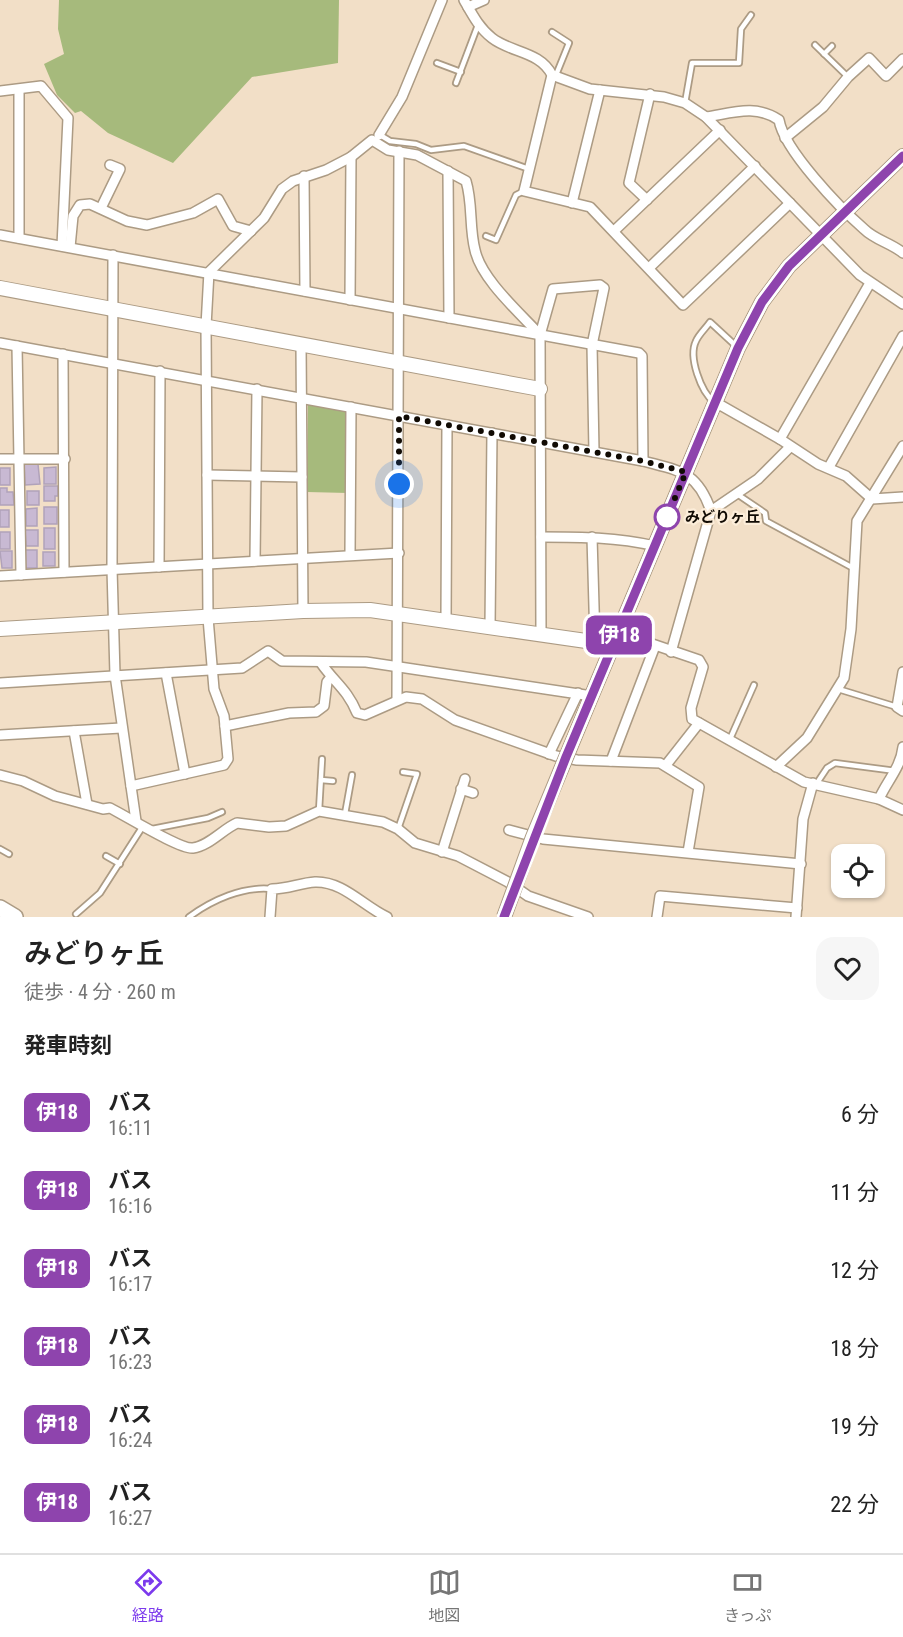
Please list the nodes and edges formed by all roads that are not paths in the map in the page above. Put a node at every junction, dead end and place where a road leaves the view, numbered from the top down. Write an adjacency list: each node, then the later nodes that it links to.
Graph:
1 (442, 0): 27 (street)
2 (484, 0): 3 (street)
3 (466, 4): 5 (street)
4 (751, 15): 7 (lane)
5 (478, 25): 16 (lane); 17 (street)
6 (552, 32): 17 (lane)
7 (741, 39): 8 (lane); 15 (lane)
8 (747, 40)
9 (815, 45): 11 (lane)
10 (832, 46): 11 (lane)
11 (824, 54): 18 (lane)
12 (693, 55): 15 (lane)
13 (903, 59): 18 (street)
14 (437, 63): 16 (lane)
15 (692, 63): 24 (lane)
16 (461, 72): 19 (lane)
17 (554, 75): 21 (street); 34 (street)
18 (848, 77): 28 (street)
19 (456, 84)
20 (19, 90): 22 (street); 48 (street); 49 (street)
21 (600, 90): 23 (street); 39 (street)
22 (0, 92)
23 (650, 94): 24 (street); 38 (street)
24 (685, 103): 25 (street)
25 (706, 117): 26 (street); 28 (street)
26 (720, 130): 33 (street); 38 (street)
27 (376, 137): 29 (street); 31 (street); 34 (lane)
28 (785, 138): 42 (street)
29 (399, 151): 35 (street); 60 (street)
30 (903, 156): 42 (street)
31 (351, 157): 36 (street); 57 (street)
32 (110, 165): 41 (street)
33 (755, 166): 40 (street); 52 (street)
34 (529, 170): 37 (street)
35 (448, 171): 61 (street); 63 (street)
36 (304, 176): 43 (street); 56 (street)
37 (524, 191): 39 (street); 46 (lane)
38 (647, 200): 44 (street)
39 (572, 203): 44 (street)
40 (790, 203): 47 (street); 52 (street)
41 (101, 208): 43 (street); 49 (street)
42 (847, 210): 47 (street); 50 (street)
43 (251, 231): 53 (street)
44 (614, 231): 52 (street)
45 (0, 235): 48 (street)
46 (486, 236)
47 (821, 236): 54 (street); 69 (street)
48 (19, 238): 49 (street)
49 (66, 246): 51 (street)
50 (901, 247)
51 (113, 255): 53 (street); 59 (street)
52 (649, 268)
53 (209, 272): 56 (street); 62 (street)
54 (870, 283): 58 (street); 83 (street)
55 (0, 288): 59 (street)
56 (305, 291): 57 (street)
57 (350, 300): 60 (street)
58 (903, 304)
59 (111, 309): 62 (street); 71 (street)
60 (399, 309): 61 (street); 72 (street)
61 (449, 318): 63 (street)
62 (206, 326): 66 (street); 74 (street)
63 (540, 335): 67 (street); 67 (street); 75 (street)
64 (903, 336): 92 (street)
65 (0, 343): 68 (street)
66 (301, 344): 72 (street); 77 (street)
67 (592, 345): 87 (street); 91 (street)
68 (17, 346): 70 (street); 89 (street)
69 (738, 348): 78 (street); 78 (lane)
70 (63, 354): 71 (street); 90 (street)
71 (112, 363): 73 (street); 111 (street)
72 (400, 363): 75 (street); 80 (street)
73 (160, 371): 74 (street); 109 (street)
74 (207, 380): 76 (street); 94 (street)
75 (540, 388): 84 (street)
76 (257, 389): 77 (street); 95 (street)
77 (302, 398): 79 (street); 96 (street)
78 (715, 402): 83 (street); 93 (street)
79 (351, 407): 80 (street); 105 (street)
80 (399, 416): 81 (street); 104 (street)
81 (447, 425): 82 (street); 118 (street)
82 (492, 433): 84 (street); 120 (street)
83 (780, 439): 86 (street)
84 (541, 442): 87 (street); 101 (street)
85 (903, 446): 99 (street)
86 (790, 447): 92 (street); 97 (street)
87 (594, 452): 91 (street)
88 (0, 459): 89 (street)
89 (19, 459): 90 (street); 113 (street)
90 (65, 459): 112 (street)
91 (643, 461): 93 (street)
92 (829, 466): 99 (street)
93 (686, 472): 100 (street); 103 (street)
94 (207, 475): 95 (street); 108 (street)
95 (256, 476): 96 (street); 107 (street)
96 (302, 477): 106 (street)
97 (736, 494): 100 (street); 110 (lane)
98 (903, 497): 99 (street)
99 (872, 499): 110 (street)
100 (711, 511): 126 (street)
101 (541, 537): 102 (street); 122 (street)
102 (592, 537): 103 (street); 124 (street)
103 (655, 546): 123 (street)
104 (399, 553): 105 (street); 116 (street)
105 (350, 555): 106 (street)
106 (303, 558): 107 (street); 115 (street)
107 (255, 561): 108 (street)
108 (208, 564): 109 (street); 117 (street)
109 (159, 567): 111 (street)
110 (853, 568): 136 (street)
111 (112, 569): 112 (street); 119 (street)
112 (64, 572): 113 (street)
113 (21, 575): 114 (street)
114 (0, 576)
115 (303, 611): 116 (street); 117 (street)
116 (399, 614): 118 (street); 128 (street)
117 (208, 618): 119 (street); 129 (street)
118 (446, 620): 120 (street)
119 (114, 622): 121 (street); 132 (street)
120 (490, 627): 122 (street)
121 (0, 629)
122 (541, 634): 124 (street)
123 (617, 639): 124 (street); 125 (street); 137 (street)
124 (595, 642)
125 (655, 646): 126 (street); 149 (street)
126 (671, 652): 140 (street)
127 (321, 663): 128 (street); 129 (street); 133 (street)
128 (398, 666): 137 (street); 138 (street)
129 (212, 670): 131 (street); 141 (street)
130 (903, 672): 139 (street)
131 (166, 673): 132 (street); 154 (street)
132 (115, 675): 134 (street); 142 (street)
133 (331, 677): 138 (street); 141 (street)
134 (0, 683)
135 (754, 685): 145 (lane)
136 (838, 689): 139 (lane); 151 (street)
137 (586, 697): 147 (street); 188 (street, bridge)
138 (397, 700): 147 (street)
139 (900, 709)
140 (699, 723): 145 (street); 150 (street)
141 (225, 726): 154 (street)
142 (121, 728): 143 (street); 161 (street)
143 (74, 731): 144 (street); 165 (street)
144 (0, 735)
145 (730, 739): 151 (street)
146 (903, 747): 152 (street)
147 (549, 754): 149 (street)
148 (322, 759): 158 (lane)
149 (611, 761): 150 (street)
150 (666, 765): 175 (street)
151 (776, 766): 160 (street)
152 (896, 771): 160 (lane); 164 (street)
153 (404, 772): 171 (lane)
154 (184, 774): 161 (street)
155 (0, 775): 165 (street)
156 (352, 775): 169 (lane)
157 (465, 779): 162 (street)
158 (321, 780): 159 (lane); 167 (lane)
159 (333, 781)
160 (815, 783): 164 (street); 179 (street)
161 (131, 786): 170 (street)
162 (461, 789): 163 (street); 174 (street)
163 (473, 793)
164 (879, 799): 166 (street)
165 (87, 804): 170 (street)
166 (903, 810)
167 (319, 811): 169 (street); 170 (street)
168 (222, 812): 170 (lane)
169 (345, 814): 171 (street)
170 (144, 825): 178 (lane)
171 (398, 829): 174 (street)
172 (509, 830): 175 (street)
173 (0, 849): 176 (lane)
174 (442, 852): 189 (street)
175 (688, 852): 179 (street)
176 (9, 854)
177 (106, 856): 178 (lane)
178 (120, 864): 183 (lane)
179 (801, 864): 182 (street)
180 (272, 889): 185 (lane); 186 (street); 187 (street)
181 (0, 908): 184 (main road)
182 (797, 913): 190 (street)
183 (76, 914)
184 (15, 917)
185 (189, 917)
186 (270, 917)
187 (387, 917)
188 (504, 917)
189 (588, 917)
190 (657, 917)

